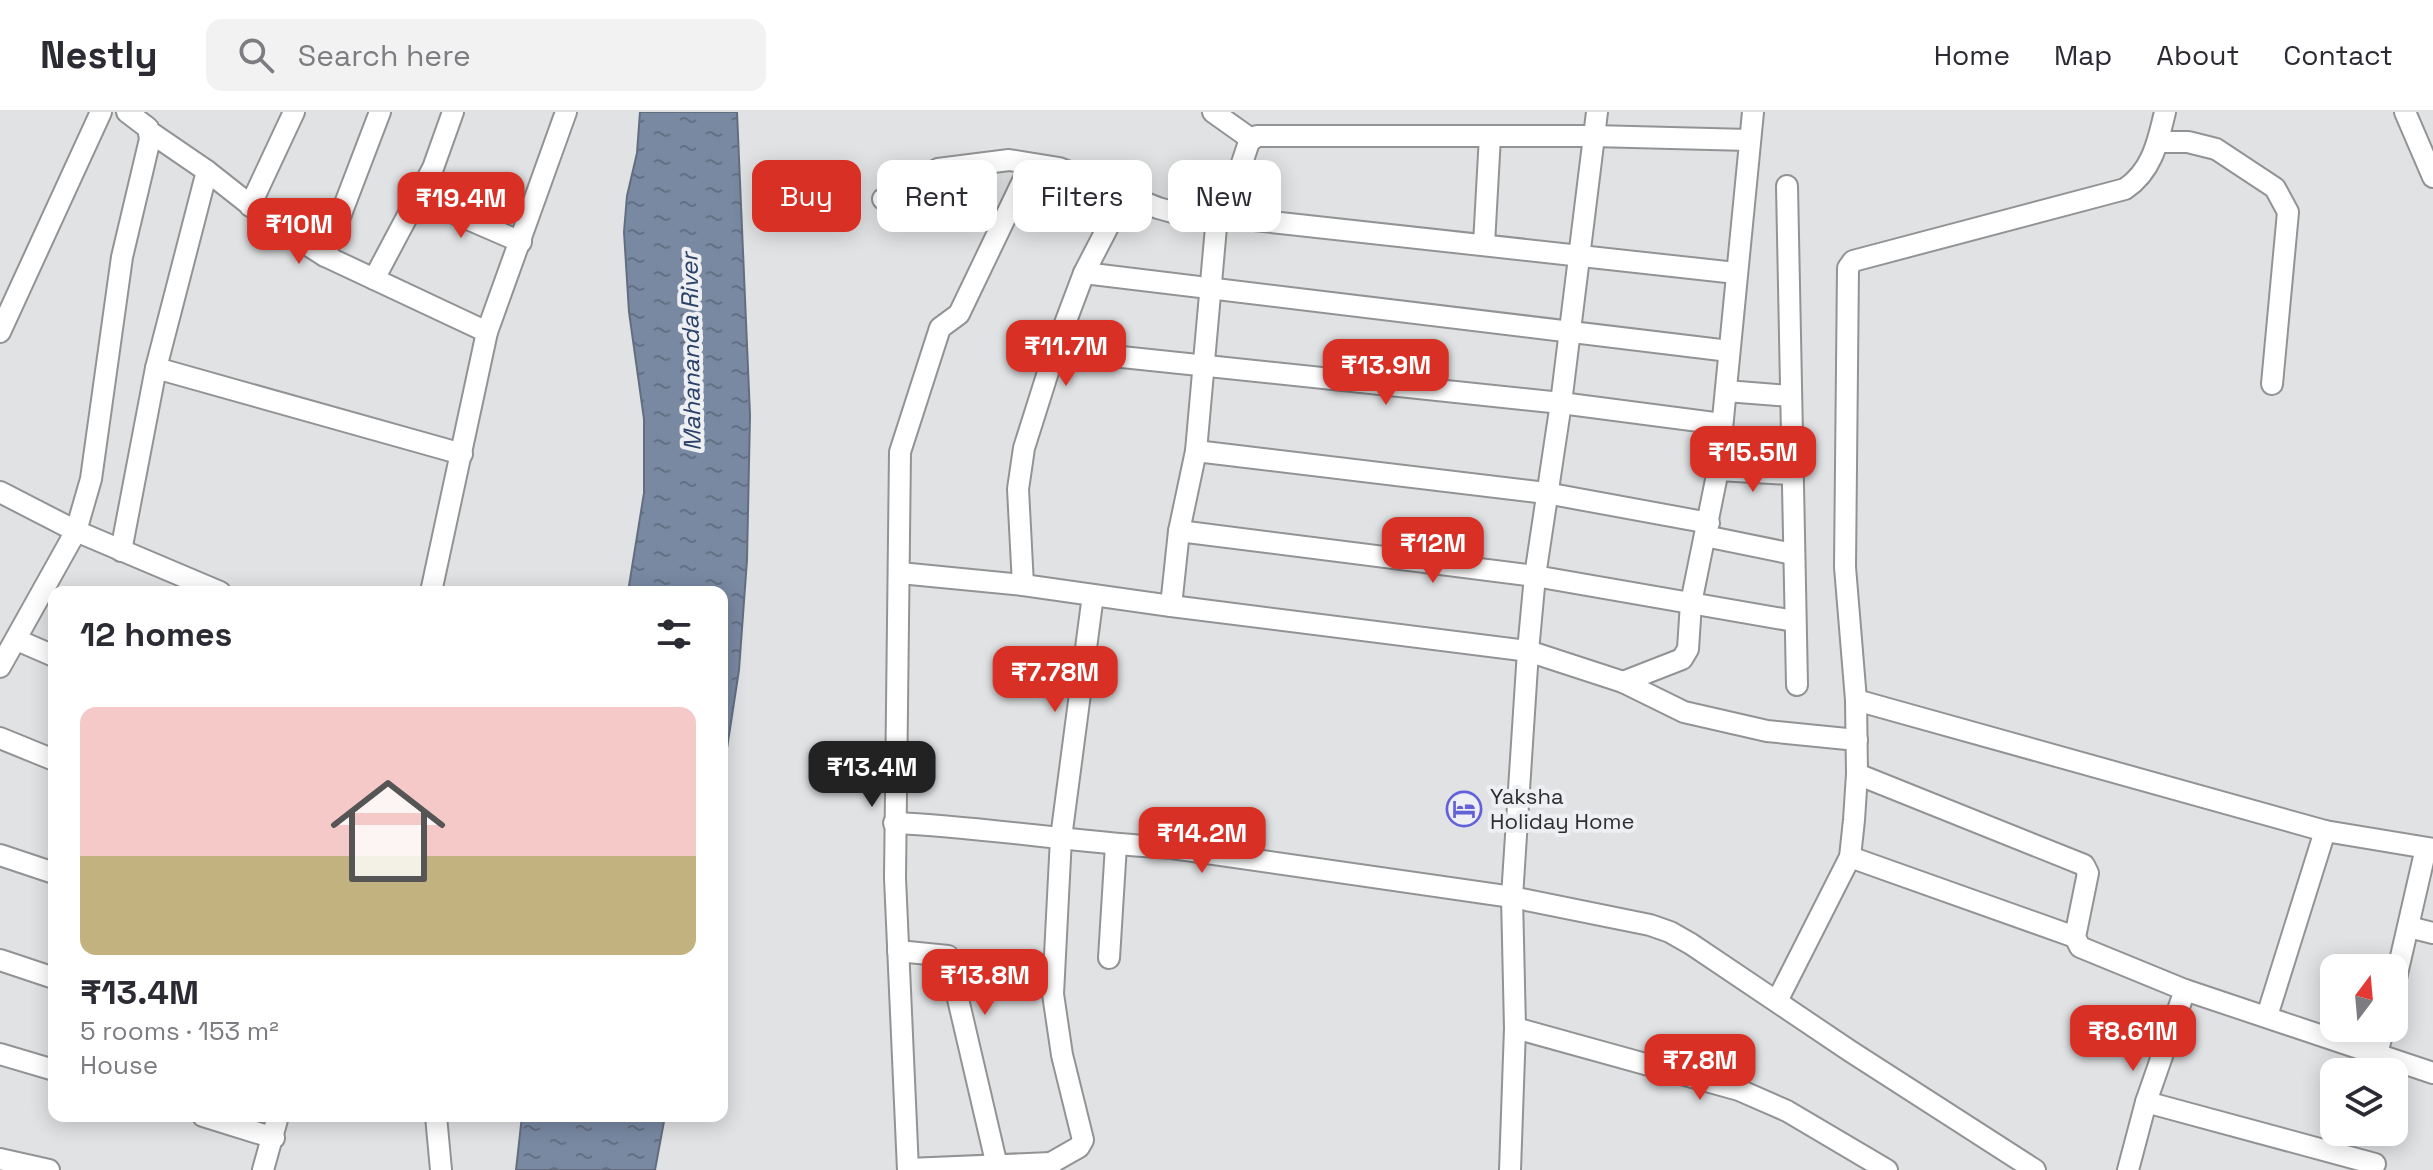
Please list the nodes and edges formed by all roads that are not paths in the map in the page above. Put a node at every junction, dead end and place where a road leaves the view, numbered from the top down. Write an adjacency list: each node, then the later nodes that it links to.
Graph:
1 (101, 112): 37 (street)
2 (294, 112): 24 (street)
3 (380, 112): 31 (street)
4 (453, 112): 22 (street)
5 (566, 112): 28 (street)
6 (1213, 112): 15 (street)
7 (1597, 112): 14 (street)
8 (1753, 112): 16 (street)
9 (2165, 112): 17 (street)
10 (2405, 112): 20 (street)
11 (131, 113): 12 (street)
12 (150, 132): 19 (street); 55 (street)
13 (1490, 136): 14 (street); 15 (street); 29 (street)
14 (1593, 136): 16 (street); 30 (street)
15 (1251, 139): 18 (street)
16 (1749, 140): 33 (street)
17 (2158, 142): 43 (street); 74 (street)
18 (1244, 160)
19 (207, 171): 24 (street); 42 (street)
20 (2433, 177)
21 (1787, 186): 45 (street)
22 (417, 197): 28 (street); 34 (street)
23 (1013, 202): 59 (street)
24 (250, 206): 31 (street)
25 (1281, 223): 29 (street)
26 (1105, 232): 32 (street)
27 (1215, 232): 35 (street)
28 (521, 242): 38 (street)
29 (1484, 244): 30 (street)
30 (1578, 255): 33 (street); 36 (street)
31 (325, 256): 34 (street)
32 (1084, 273): 35 (street); 39 (street)
33 (1736, 273): 40 (street)
34 (374, 279): 38 (street)
35 (1209, 286): 36 (street); 41 (street)
36 (1569, 330): 40 (street); 46 (street)
37 (0, 332)
38 (487, 332): 49 (street)
39 (1055, 350): 41 (street); 61 (street)
40 (1729, 351): 44 (street)
41 (1203, 365): 46 (street); 48 (street)
42 (156, 368): 49 (street); 57 (street)
43 (2272, 384)
44 (1726, 391): 45 (street); 47 (street)
45 (1790, 396): 51 (street)
46 (1561, 403): 47 (street); 53 (street)
47 (1722, 424): 50 (street)
48 (1196, 451): 53 (street); 56 (street)
49 (462, 454): 63 (street)
50 (1718, 470): 51 (street); 54 (street)
51 (1791, 474): 58 (street)
52 (0, 492): 55 (street)
53 (1546, 493): 54 (street); 60 (street)
54 (1707, 530): 58 (street); 65 (street)
55 (76, 531): 57 (street); 68 (street)
56 (1179, 531): 60 (street); 66 (street)
57 (121, 551): 62 (street)
58 (1793, 554): 67 (street)
59 (900, 573): 61 (street); 79 (street)
60 (1535, 576): 65 (street); 69 (street)
61 (1023, 585): 64 (street)
62 (206, 586)
63 (432, 586)
64 (1093, 595): 66 (street); 81 (street)
65 (1691, 603): 67 (street); 72 (street)
66 (1171, 606): 69 (street)
67 (1794, 621): 73 (street)
68 (17, 640): 70 (street); 71 (street)
69 (1528, 651): 72 (street); 87 (street)
70 (48, 653)
71 (0, 667)
72 (1623, 682): 76 (street)
73 (1797, 685)
74 (1856, 700): 76 (street); 80 (street)
75 (0, 738): 77 (street)
76 (1857, 740): 78 (street)
77 (48, 758)
78 (1857, 774): 85 (street); 90 (street)
79 (894, 823): 81 (street); 91 (street)
80 (2325, 831): 83 (street); 98 (street)
81 (1061, 838): 82 (street); 113 (street)
82 (1116, 845): 87 (street); 93 (street)
83 (2429, 848): 88 (street)
84 (0, 855): 86 (street)
85 (1850, 857): 90 (street); 97 (street)
86 (48, 871)
87 (1512, 897): 97 (street); 99 (street)
88 (2409, 927): 89 (street); 92 (street)
89 (2433, 933)
90 (2075, 937): 96 (street)
91 (898, 951): 112 (street); 114 (street)
92 (2402, 954)
93 (1109, 958)
94 (0, 960): 95 (street)
95 (48, 976)
96 (2185, 990): 98 (street); 105 (street)
97 (1777, 1001): 120 (street)
98 (2267, 1016): 101 (street)
99 (1515, 1028): 118 (street); 119 (street)
100 (2380, 1042): 101 (street)
101 (2377, 1053): 104 (street)
102 (0, 1054): 103 (street)
103 (48, 1068)
104 (2433, 1073)
105 (2146, 1102): 111 (street); 121 (street)
106 (222, 1122): 109 (street)
107 (277, 1122): 109 (street)
108 (437, 1122): 117 (street)
109 (274, 1138): 116 (street)
110 (0, 1159): 115 (street)
111 (2375, 1164)
112 (997, 1166): 113 (street); 114 (street)
113 (1050, 1167)
114 (908, 1169)
115 (49, 1170)
116 (263, 1170)
117 (441, 1170)
118 (1510, 1170)
119 (1887, 1170)
120 (2035, 1170)
121 (2128, 1170)

